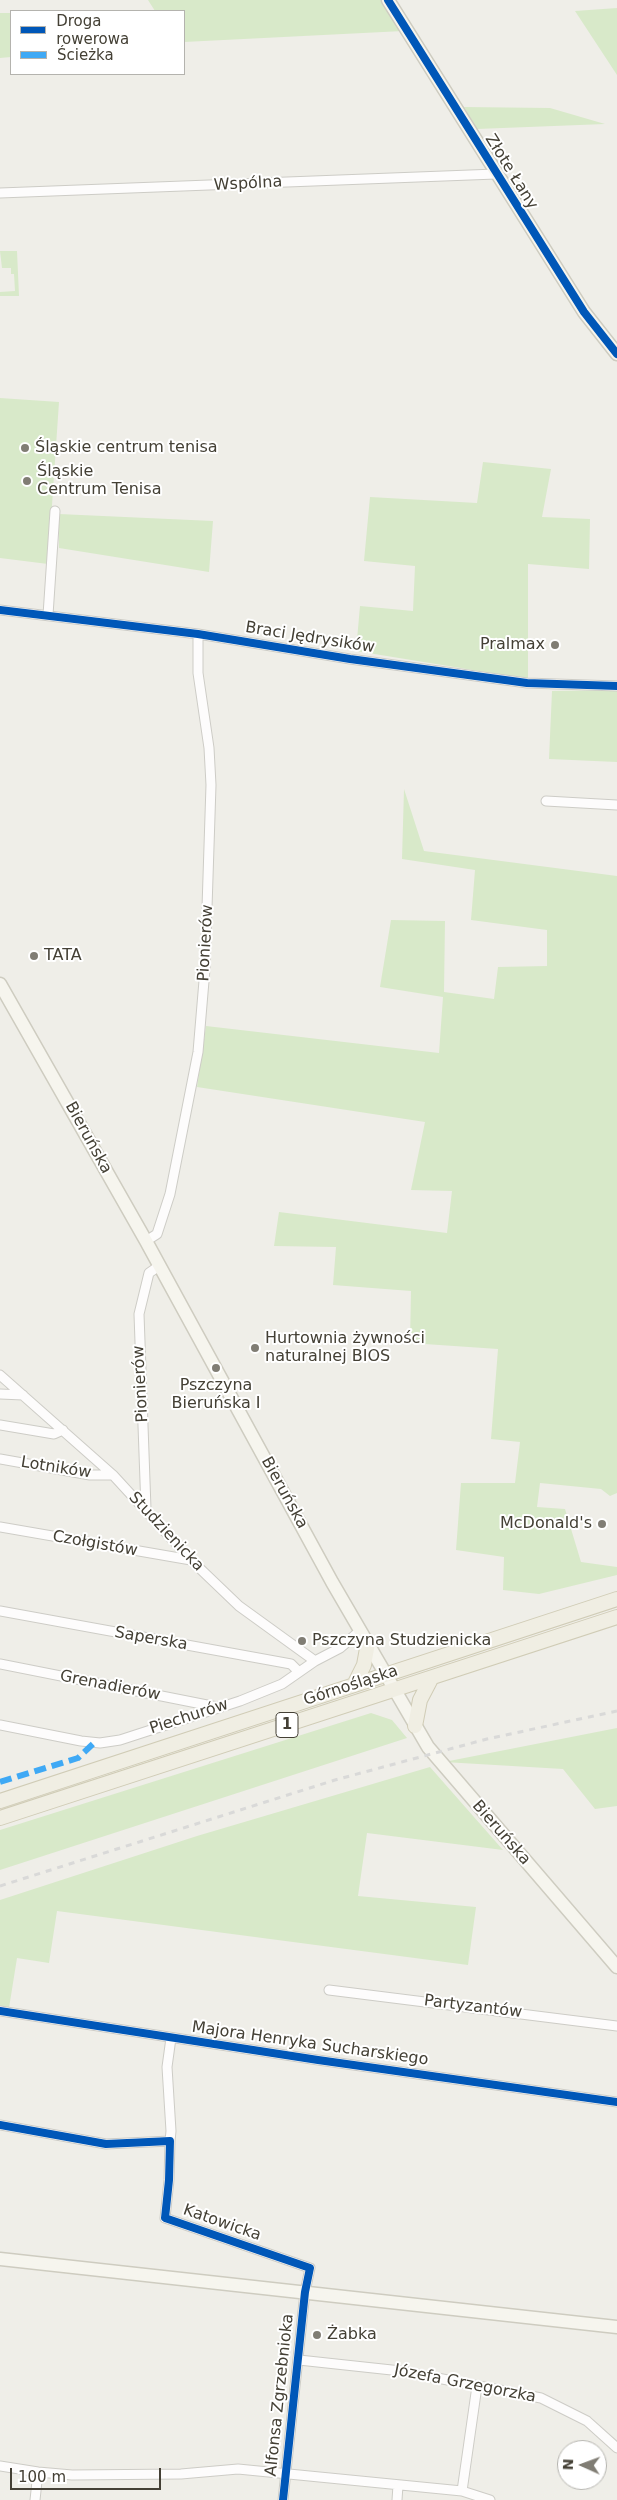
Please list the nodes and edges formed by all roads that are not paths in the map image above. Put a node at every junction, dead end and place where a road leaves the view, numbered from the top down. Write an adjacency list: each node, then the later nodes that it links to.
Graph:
1 (388, 0): 2 (street, Złote Łany)
2 (496, 174): 3 (street, Wspólna); 4 (street, Złote Łany)
3 (0, 193)
4 (617, 354)
5 (55, 511): 7 (street)
6 (0, 610): 7 (street, Braci Jędrysików)
7 (48, 615): 8 (street, Braci Jędrysików)
8 (198, 634): 9 (street, Braci Jędrysików); 13 (street, Pionierów)
9 (617, 686)
10 (546, 801): 11 (street)
11 (617, 806)
12 (0, 985): 13 (street, Bieruńska)
13 (146, 1242): 14 (street, Bieruńska)
14 (159, 1266): 22 (street, Pionierów); 28 (street, Bieruńska)
15 (0, 1375): 17 (street, Studzienicka)
16 (0, 1394): 17 (street)
17 (23, 1395): 19 (street, Studzienicka)
18 (0, 1425): 19 (street, Lotników)
19 (63, 1430): 21 (street, Studzienicka)
20 (0, 1459): 21 (street, Lotników)
21 (113, 1475): 22 (street, Studzienicka)
22 (146, 1509): 24 (street, Studzienicka)
23 (0, 1527): 24 (street, Czołgistów)
24 (191, 1560): 30 (street, Studzienicka)
25 (617, 1599): 33 (main road, Górnośląska / 1)
26 (0, 1612): 32 (street, Saperska)
27 (617, 1617): 34 (main road, Górnośląska / 1)
28 (361, 1630): 29 (street, Bieruńska); 30 (street, Piechurów)
29 (368, 1643): 33 (street, Bieruńska); 35 (main road)
30 (315, 1661): 32 (street, Piechurów)
31 (0, 1664): 37 (street, Grenadierów)
32 (299, 1672): 37 (street, Piechurów)
33 (387, 1675): 35 (main road, Górnośląska / 1); 36 (street, Bieruńska)
34 (431, 1679): 36 (main road, Górnośląska / 1); 39 (main road)
35 (354, 1685): 40 (main road, Górnośląska / 1)
36 (396, 1690): 39 (street, Bieruńska); 41 (main road, Górnośląska / 1)
37 (220, 1707): 38 (street, Piechurów)
38 (0, 1725)
39 (416, 1726): 42 (street, Bieruńska)
40 (0, 1800)
41 (0, 1818)
42 (617, 1968)
43 (329, 1990): 45 (street, Partyzantów)
44 (0, 2011): 46 (street, Majora Henryka Sucharskiego)
45 (617, 2026)
46 (171, 2038): 47 (street, Majora Henryka Sucharskiego); 49 (street)
47 (617, 2102)
48 (0, 2125): 49 (street)
49 (170, 2142): 51 (street, Katowicka)
50 (0, 2259): 51 (street)
51 (305, 2292): 52 (street); 53 (street, Alfonsa Zgrzebnioka)
52 (617, 2327)
53 (298, 2360): 54 (street, Józefa Grzegorzka); 58 (street, Alfonsa Zgrzebnioka)
54 (477, 2386): 55 (street, Józefa Grzegorzka); 60 (street)
55 (617, 2448)
56 (0, 2466): 57 (street)
57 (38, 2472): 58 (street); 61 (street)
58 (286, 2474): 59 (street); 62 (street, Alfonsa Zgrzebnioka)
59 (398, 2485): 60 (street); 63 (street)
60 (462, 2491): 64 (street)
61 (35, 2500)
62 (283, 2500)
63 (397, 2500)
64 (490, 2500)

